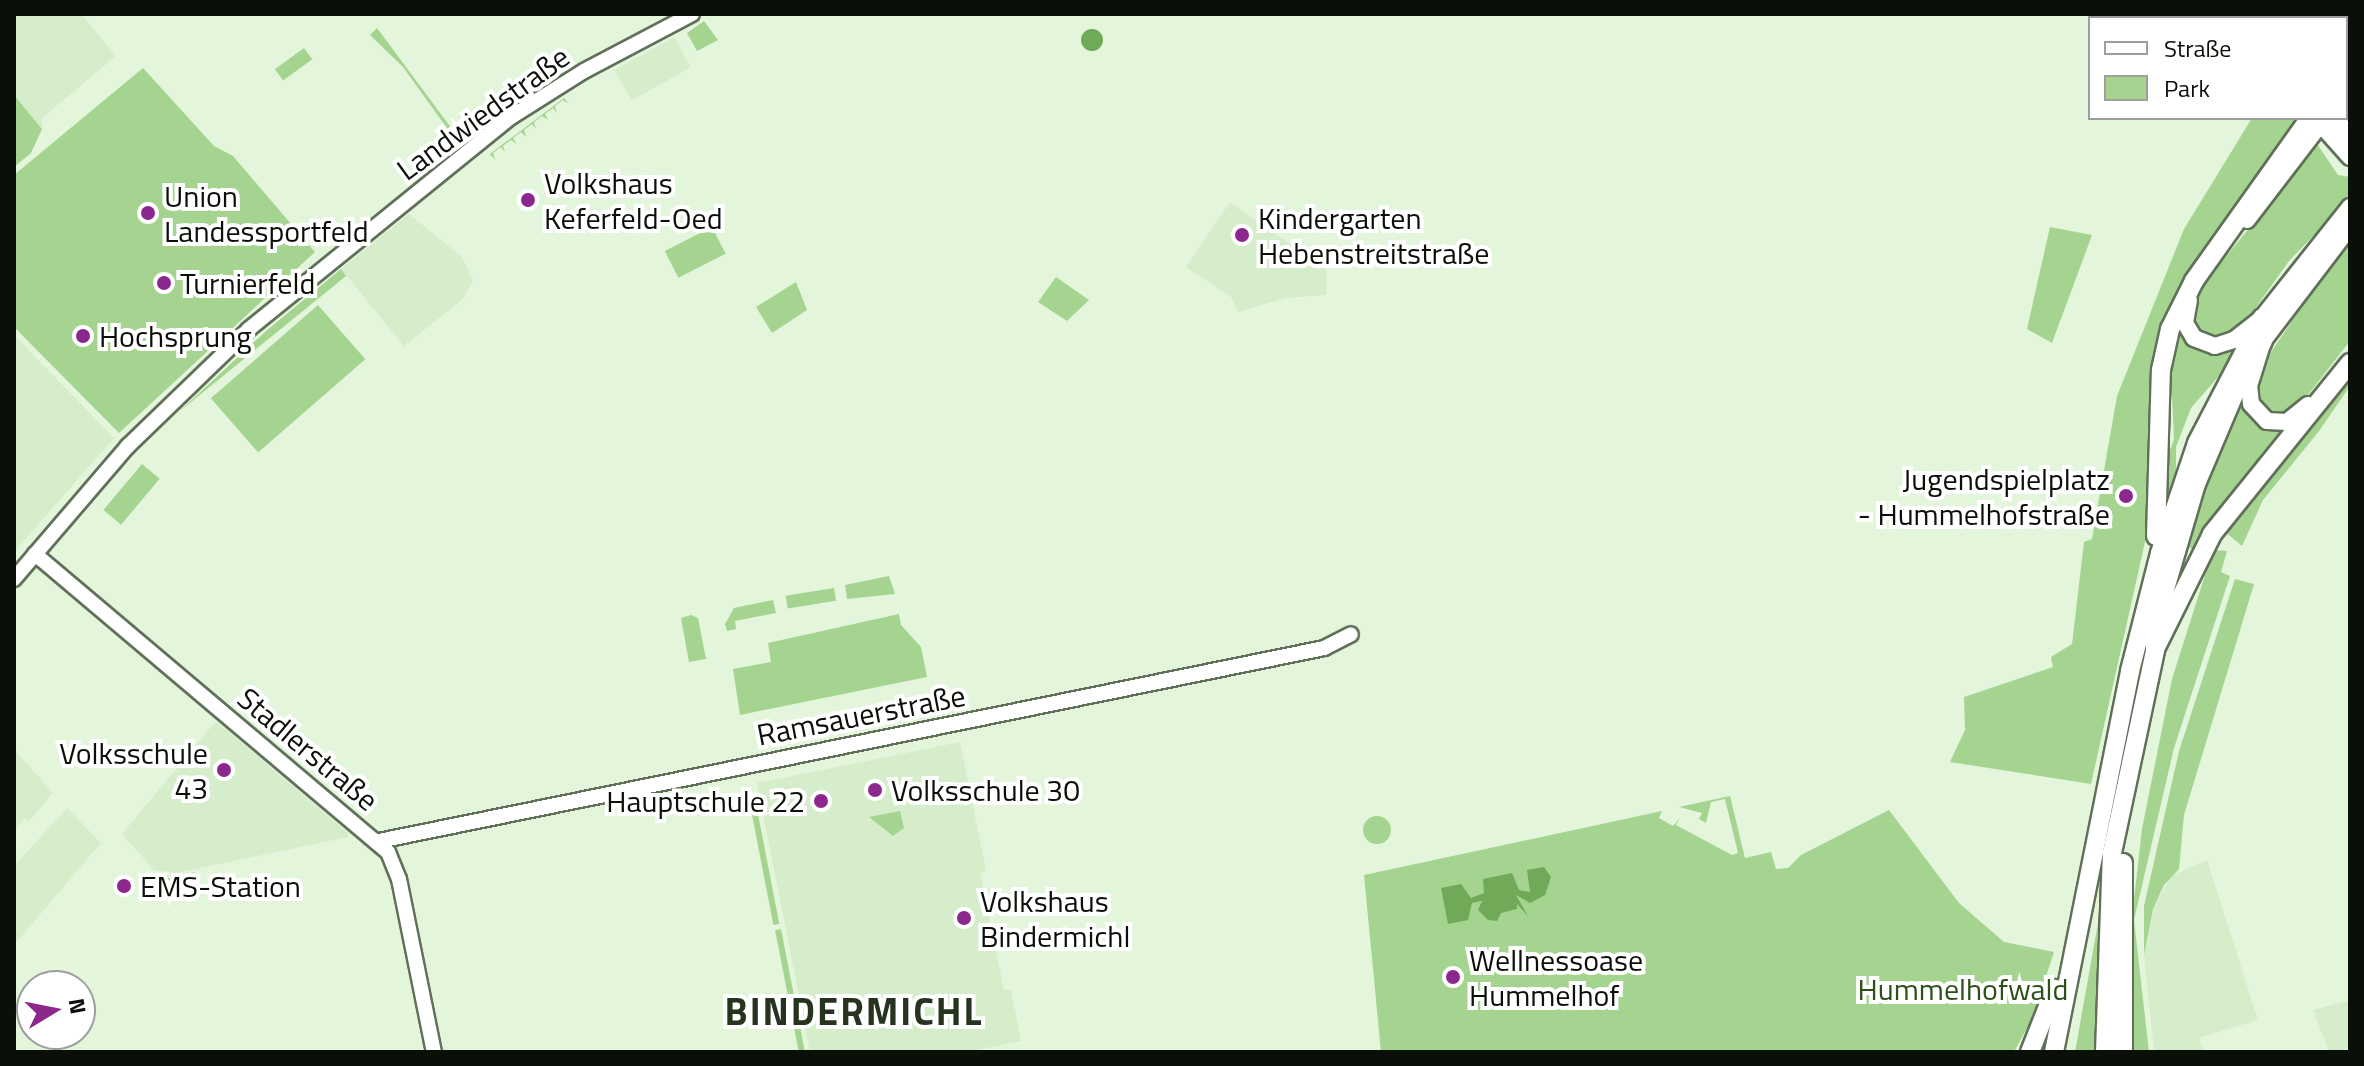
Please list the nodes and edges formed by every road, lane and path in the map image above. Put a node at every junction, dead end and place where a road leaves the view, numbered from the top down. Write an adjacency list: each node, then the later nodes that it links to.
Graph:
1 (692, 14): 14 (main road, Landwiedstraße)
2 (2320, 120): 10 (main road)
3 (2320, 120): 16 (highway)
4 (2322, 120): 7 (main road)
5 (2323, 120): 6 (main road)
6 (2350, 136)
7 (2350, 157)
8 (2350, 207): 10 (main road)
9 (2350, 227): 11 (main road)
10 (2262, 318): 16 (highway)
11 (2263, 341): 12 (main road); 18 (highway)
12 (2350, 350)
13 (2350, 363): 18 (highway)
14 (35, 554): 15 (main road, Landwiedstraße); 20 (main road, Stadlerstraße)
15 (14, 579)
16 (2150, 590): 21 (highway)
17 (1351, 634): 20 (main road, Ramsauerstraße)
18 (2155, 650): 19 (highway)
19 (2116, 830): 25 (highway); 26 (highway); 27 (highway)
20 (379, 841): 22 (main road, Stadlerstraße)
21 (2077, 926): 23 (highway); 24 (highway)
22 (434, 1052)
23 (2030, 1052)
24 (2054, 1052)
25 (2064, 1052)
26 (2105, 1052)
27 (2123, 1052)

